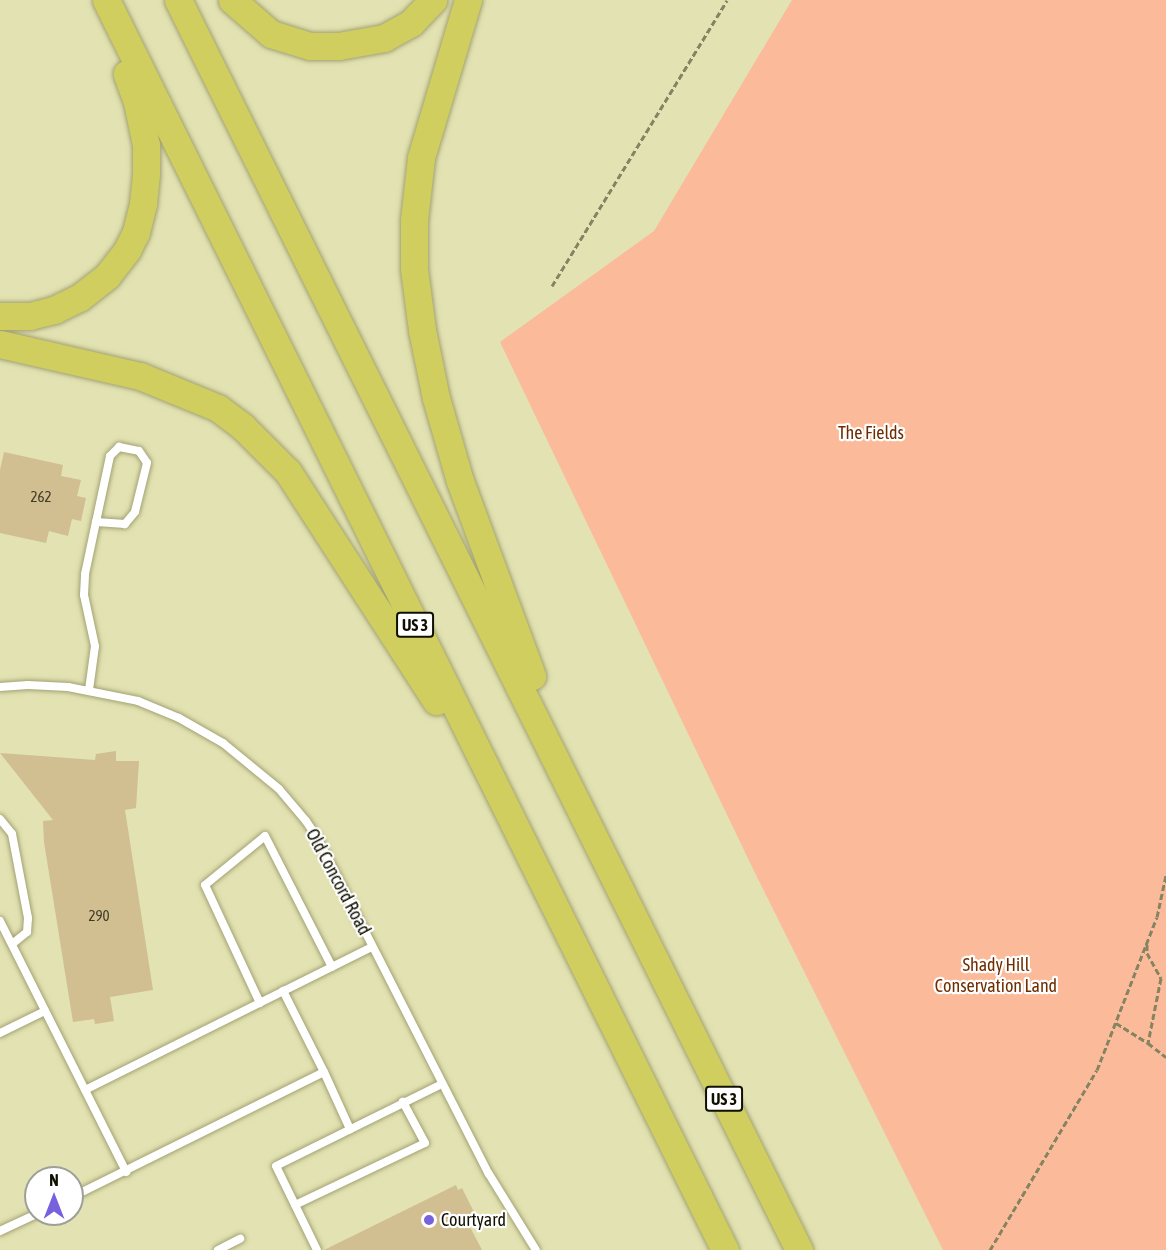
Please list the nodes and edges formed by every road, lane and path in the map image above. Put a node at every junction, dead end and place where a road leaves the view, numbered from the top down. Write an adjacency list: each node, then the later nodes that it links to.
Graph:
1 (99, 0): 9 (highway)
2 (106, 0): 15 (highway, US 3)
3 (178, 0): 14 (highway, US 3)
4 (232, 0): 5 (highway)
5 (433, 0)
6 (468, 0): 14 (highway)
7 (727, 0): 8 (path)
8 (552, 286)
9 (0, 316)
10 (0, 344): 15 (highway)
11 (96, 522): 11 (lane); 13 (lane)
12 (0, 687): 13 (lane, Old Concord Road)
13 (89, 690): 21 (lane, Old Concord Road)
14 (577, 801): 45 (highway, US 3)
15 (508, 812): 44 (highway, US 3)
16 (0, 819): 20 (lane)
17 (1166, 875): 19 (path)
18 (0, 921): 20 (lane)
19 (1147, 942): 26 (path); 28 (path)
20 (12, 944): 25 (lane)
21 (372, 947): 22 (lane); 31 (lane, Old Concord Road)
22 (332, 967): 23 (lane); 24 (lane)
23 (283, 992): 24 (lane); 30 (lane)
24 (260, 1003): 32 (lane)
25 (45, 1011): 27 (lane); 32 (lane)
26 (1116, 1022): 28 (path); 46 (path)
27 (0, 1033)
28 (1148, 1043): 29 (path)
29 (1166, 1057)
30 (324, 1072): 34 (lane); 35 (lane)
31 (442, 1084): 33 (lane); 43 (lane, Old Concord Road)
32 (84, 1090): 35 (lane)
33 (403, 1102): 34 (lane); 37 (lane)
34 (350, 1129): 37 (lane)
35 (126, 1172): 36 (lane)
36 (84, 1191)
37 (295, 1205): 42 (lane)
38 (24, 1220): 39 (lane)
39 (0, 1231)
40 (240, 1239): 41 (lane)
41 (218, 1250)
42 (317, 1250)
43 (536, 1250)
44 (725, 1250)
45 (799, 1250)
46 (990, 1250)

